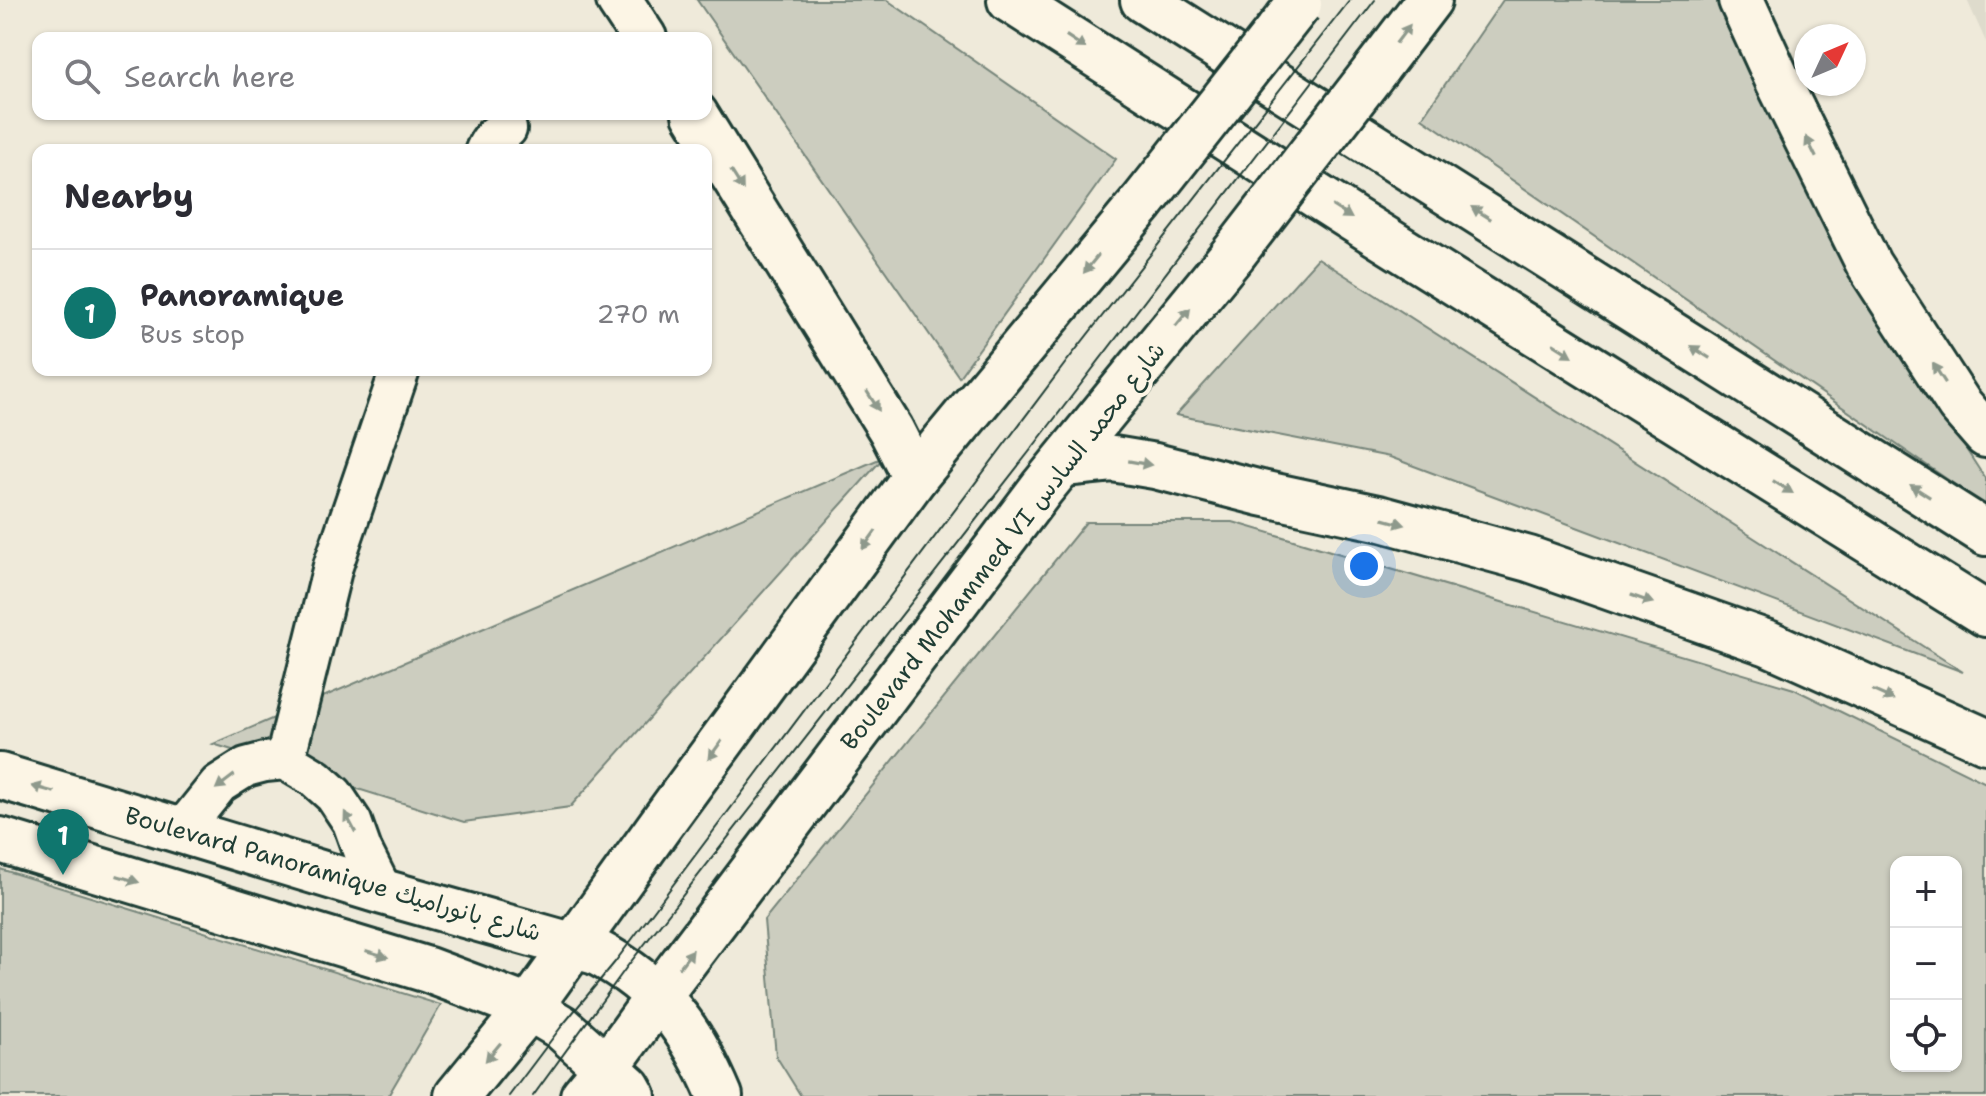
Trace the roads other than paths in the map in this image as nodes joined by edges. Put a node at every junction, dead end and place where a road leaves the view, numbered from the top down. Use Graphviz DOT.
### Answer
graph roads {
  1 [pos="619,0"];
  2 [pos="1010,0"];
  3 [pos="1143,0"];
  4 [pos="1429,0"];
  5 [pos="1741,0"];
  6 [pos="1300,2"];
  7 [pos="640,32"];
  8 [pos="699,120"];
  9 [pos="398,376"];
  10 [pos="1986,435"];
  11 [pos="1063,464"];
  12 [pos="915,477"];
  13 [pos="1986,533"];
  14 [pos="1986,614"];
  15 [pos="1986,741"];
  16 [pos="285,760"];
  17 [pos="0,776"];
  18 [pos="182,830"];
  19 [pos="0,840"];
  20 [pos="383,892"];
  21 [pos="575,944"];
  22 [pos="659,995"];
  23 [pos="529,1008"];
  24 [pos="608,1086"];
  25 [pos="457,1096"];
  26 [pos="720,1096"];
  1 -- 7 [label="main road"];
  2 -- 14 [label="main road, one-way"];
  13 -- 3 [label="main road, one-way"];
  11 -- 4 [label="main road, Boulevard Mohammed VI شارع محمد السادس, one-way, bridge"];
  10 -- 5 [label="main road, one-way"];
  6 -- 12 [label="main road, one-way, bridge"];
  8 -- 12 [label="main road, one-way"];
  9 -- 16 [label="street"];
  11 -- 15 [label="main road, one-way"];
  22 -- 11 [label="main road, Boulevard Mohammed VI شارع محمد السادس, one-way"];
  12 -- 21 [label="main road, one-way"];
  16 -- 18 [label="street, one-way"];
  20 -- 16 [label="street, one-way"];
  18 -- 17 [label="main road, Boulevard Panoramique شارع بانوراميك, one-way"];
  18 -- 20 [label="main road, Boulevard Panoramique شارع بانوراميك"];
  19 -- 23 [label="main road, one-way"];
  20 -- 21 [label="main road, Boulevard Panoramique شارع بانوراميك"];
  21 -- 22 [label="main road, Boulevard Panoramique شارع بانوراميك"];
  21 -- 23 [label="main road"];
  22 -- 24 [label="main road, Boulevard Mohammed VI شارع محمد السادس"];
  22 -- 26 [label="main road, Boulevard Panoramique شارع بانوراميك"];
  23 -- 24 [label="main road"];
  23 -- 25 [label="main road, one-way"];
}
